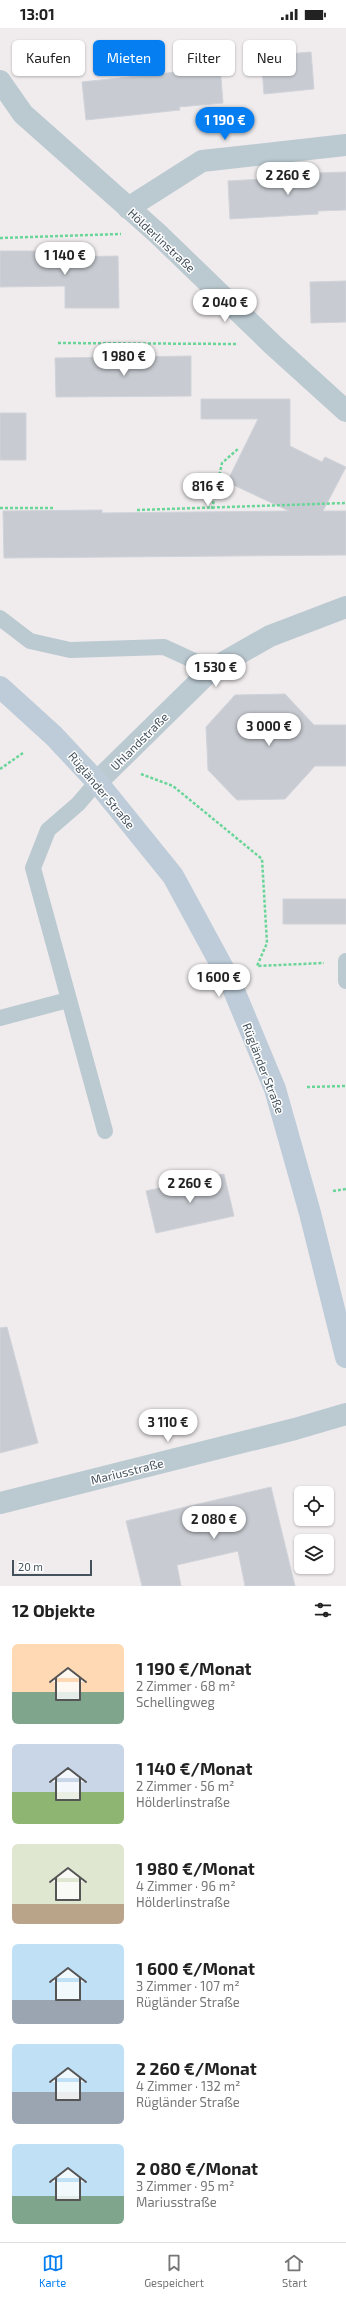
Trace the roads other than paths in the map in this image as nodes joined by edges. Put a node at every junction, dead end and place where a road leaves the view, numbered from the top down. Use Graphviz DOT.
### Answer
graph roads {
  1 [pos="0,81"];
  2 [pos="346,145"];
  3 [pos="128,208"];
  4 [pos="346,411"];
  5 [pos="346,607"];
  6 [pos="0,618"];
  7 [pos="212,669"];
  8 [pos="0,688"];
  9 [pos="97,782"];
  10 [pos="345,961"];
  11 [pos="346,981"];
  12 [pos="68,1000"];
  13 [pos="0,1018"];
  14 [pos="105,1131"];
  15 [pos="346,1357"];
  16 [pos="346,1414"];
  17 [pos="0,1503"];
  1 -- 3 [label="street, Hölderlinstraße"];
  2 -- 3 [label="street"];
  3 -- 4 [label="street, Hölderlinstraße"];
  5 -- 7 [label="street, Uhlandstraße"];
  6 -- 7 [label="lane"];
  7 -- 9 [label="street, Uhlandstraße"];
  8 -- 9 [label="main road, Rügländer Straße"];
  9 -- 12 [label="lane"];
  9 -- 15 [label="main road, Rügländer Straße"];
  10 -- 11 [label="lane"];
  12 -- 13 [label="lane"];
  12 -- 14 [label="lane"];
  16 -- 17 [label="street, Mariusstraße"];
}
